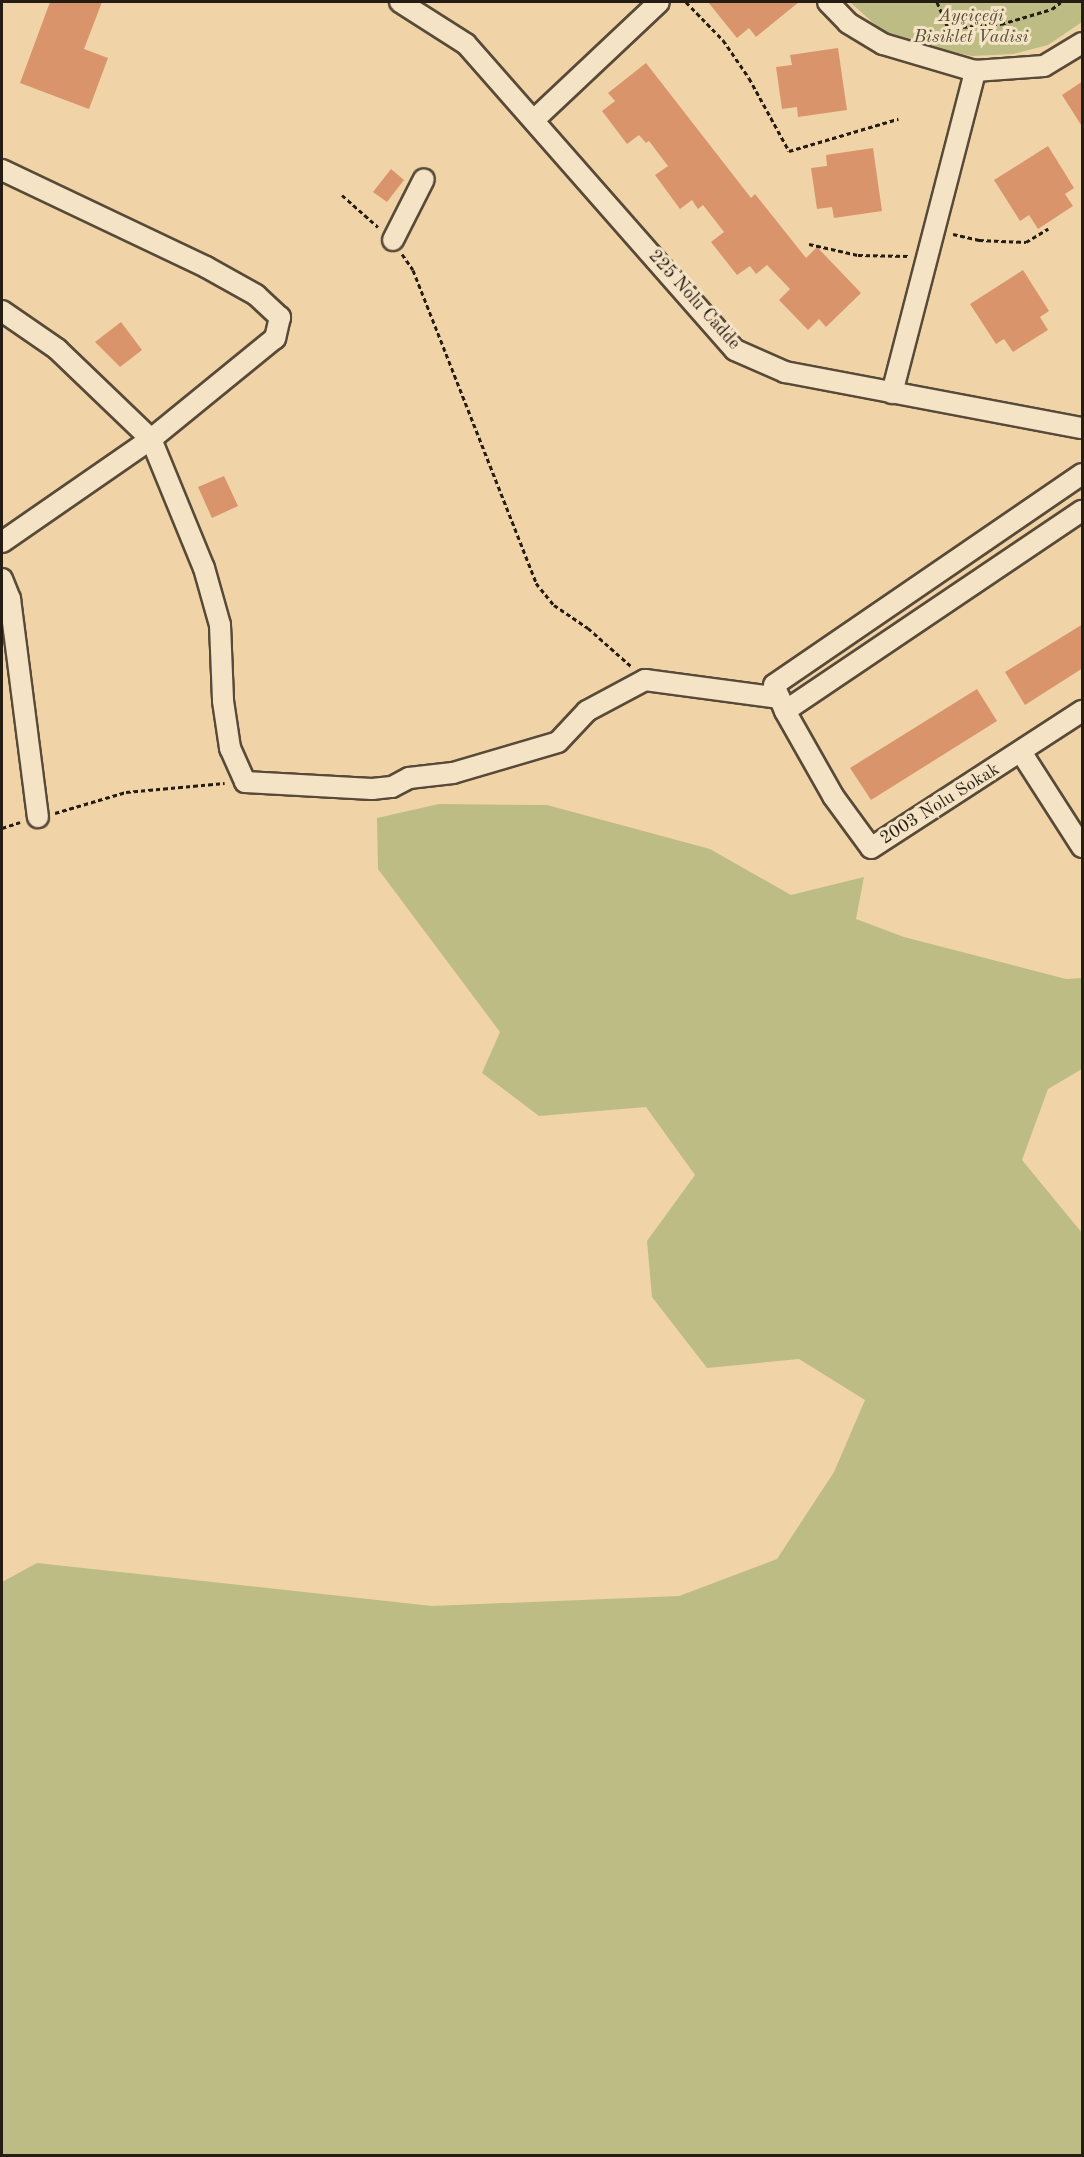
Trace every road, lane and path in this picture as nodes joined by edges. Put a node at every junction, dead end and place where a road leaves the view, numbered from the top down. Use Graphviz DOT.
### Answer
graph roads {
  1 [pos="400,2"];
  2 [pos="659,2"];
  3 [pos="686,2"];
  4 [pos="828,2"];
  5 [pos="937,2"];
  6 [pos="1061,2"];
  7 [pos="1083,43"];
  8 [pos="975,71"];
  9 [pos="535,119"];
  10 [pos="898,119"];
  11 [pos="2,170"];
  12 [pos="424,179"];
  13 [pos="342,195"];
  14 [pos="1048,229"];
  15 [pos="936,231"];
  16 [pos="393,240"];
  17 [pos="809,244"];
  18 [pos="929,256"];
  19 [pos="2,311"];
  20 [pos="892,393"];
  21 [pos="1083,428"];
  22 [pos="151,439"];
  23 [pos="1083,474"];
  24 [pos="1083,511"];
  25 [pos="2,540"];
  26 [pos="2,579"];
  27 [pos="645,680"];
  28 [pos="783,705"];
  29 [pos="1083,711"];
  30 [pos="1021,752"];
  31 [pos="245,782"];
  32 [pos="38,817"];
  33 [pos="2,828"];
  34 [pos="1083,847"];
  1 -- 9 [label="street, 225 Nolu Cadde"];
  2 -- 9 [label="street"];
  3 -- 10 [label="path"];
  4 -- 8 [label="street"];
  5 -- 6 [label="path"];
  7 -- 8 [label="street"];
  8 -- 15 [label="street"];
  9 -- 20 [label="street, 225 Nolu Cadde"];
  11 -- 22 [label="street"];
  12 -- 16 [label="street"];
  13 -- 16 [label="path"];
  14 -- 15 [label="path"];
  15 -- 18 [label="street"];
  16 -- 27 [label="path"];
  17 -- 18 [label="path"];
  18 -- 20 [label="street"];
  19 -- 22 [label="street"];
  20 -- 21 [label="street, 225 Nolu Cadde"];
  22 -- 25 [label="street"];
  22 -- 31 [label="street"];
  23 -- 28 [label="street"];
  24 -- 28 [label="street"];
  26 -- 32 [label="street"];
  27 -- 28 [label="street"];
  27 -- 31 [label="street"];
  28 -- 30 [label="street, 2003 Nolu Sokak"];
  29 -- 30 [label="street, 2003 Nolu Sokak"];
  30 -- 34 [label="street"];
  31 -- 32 [label="path"];
  32 -- 33 [label="path"];
}
